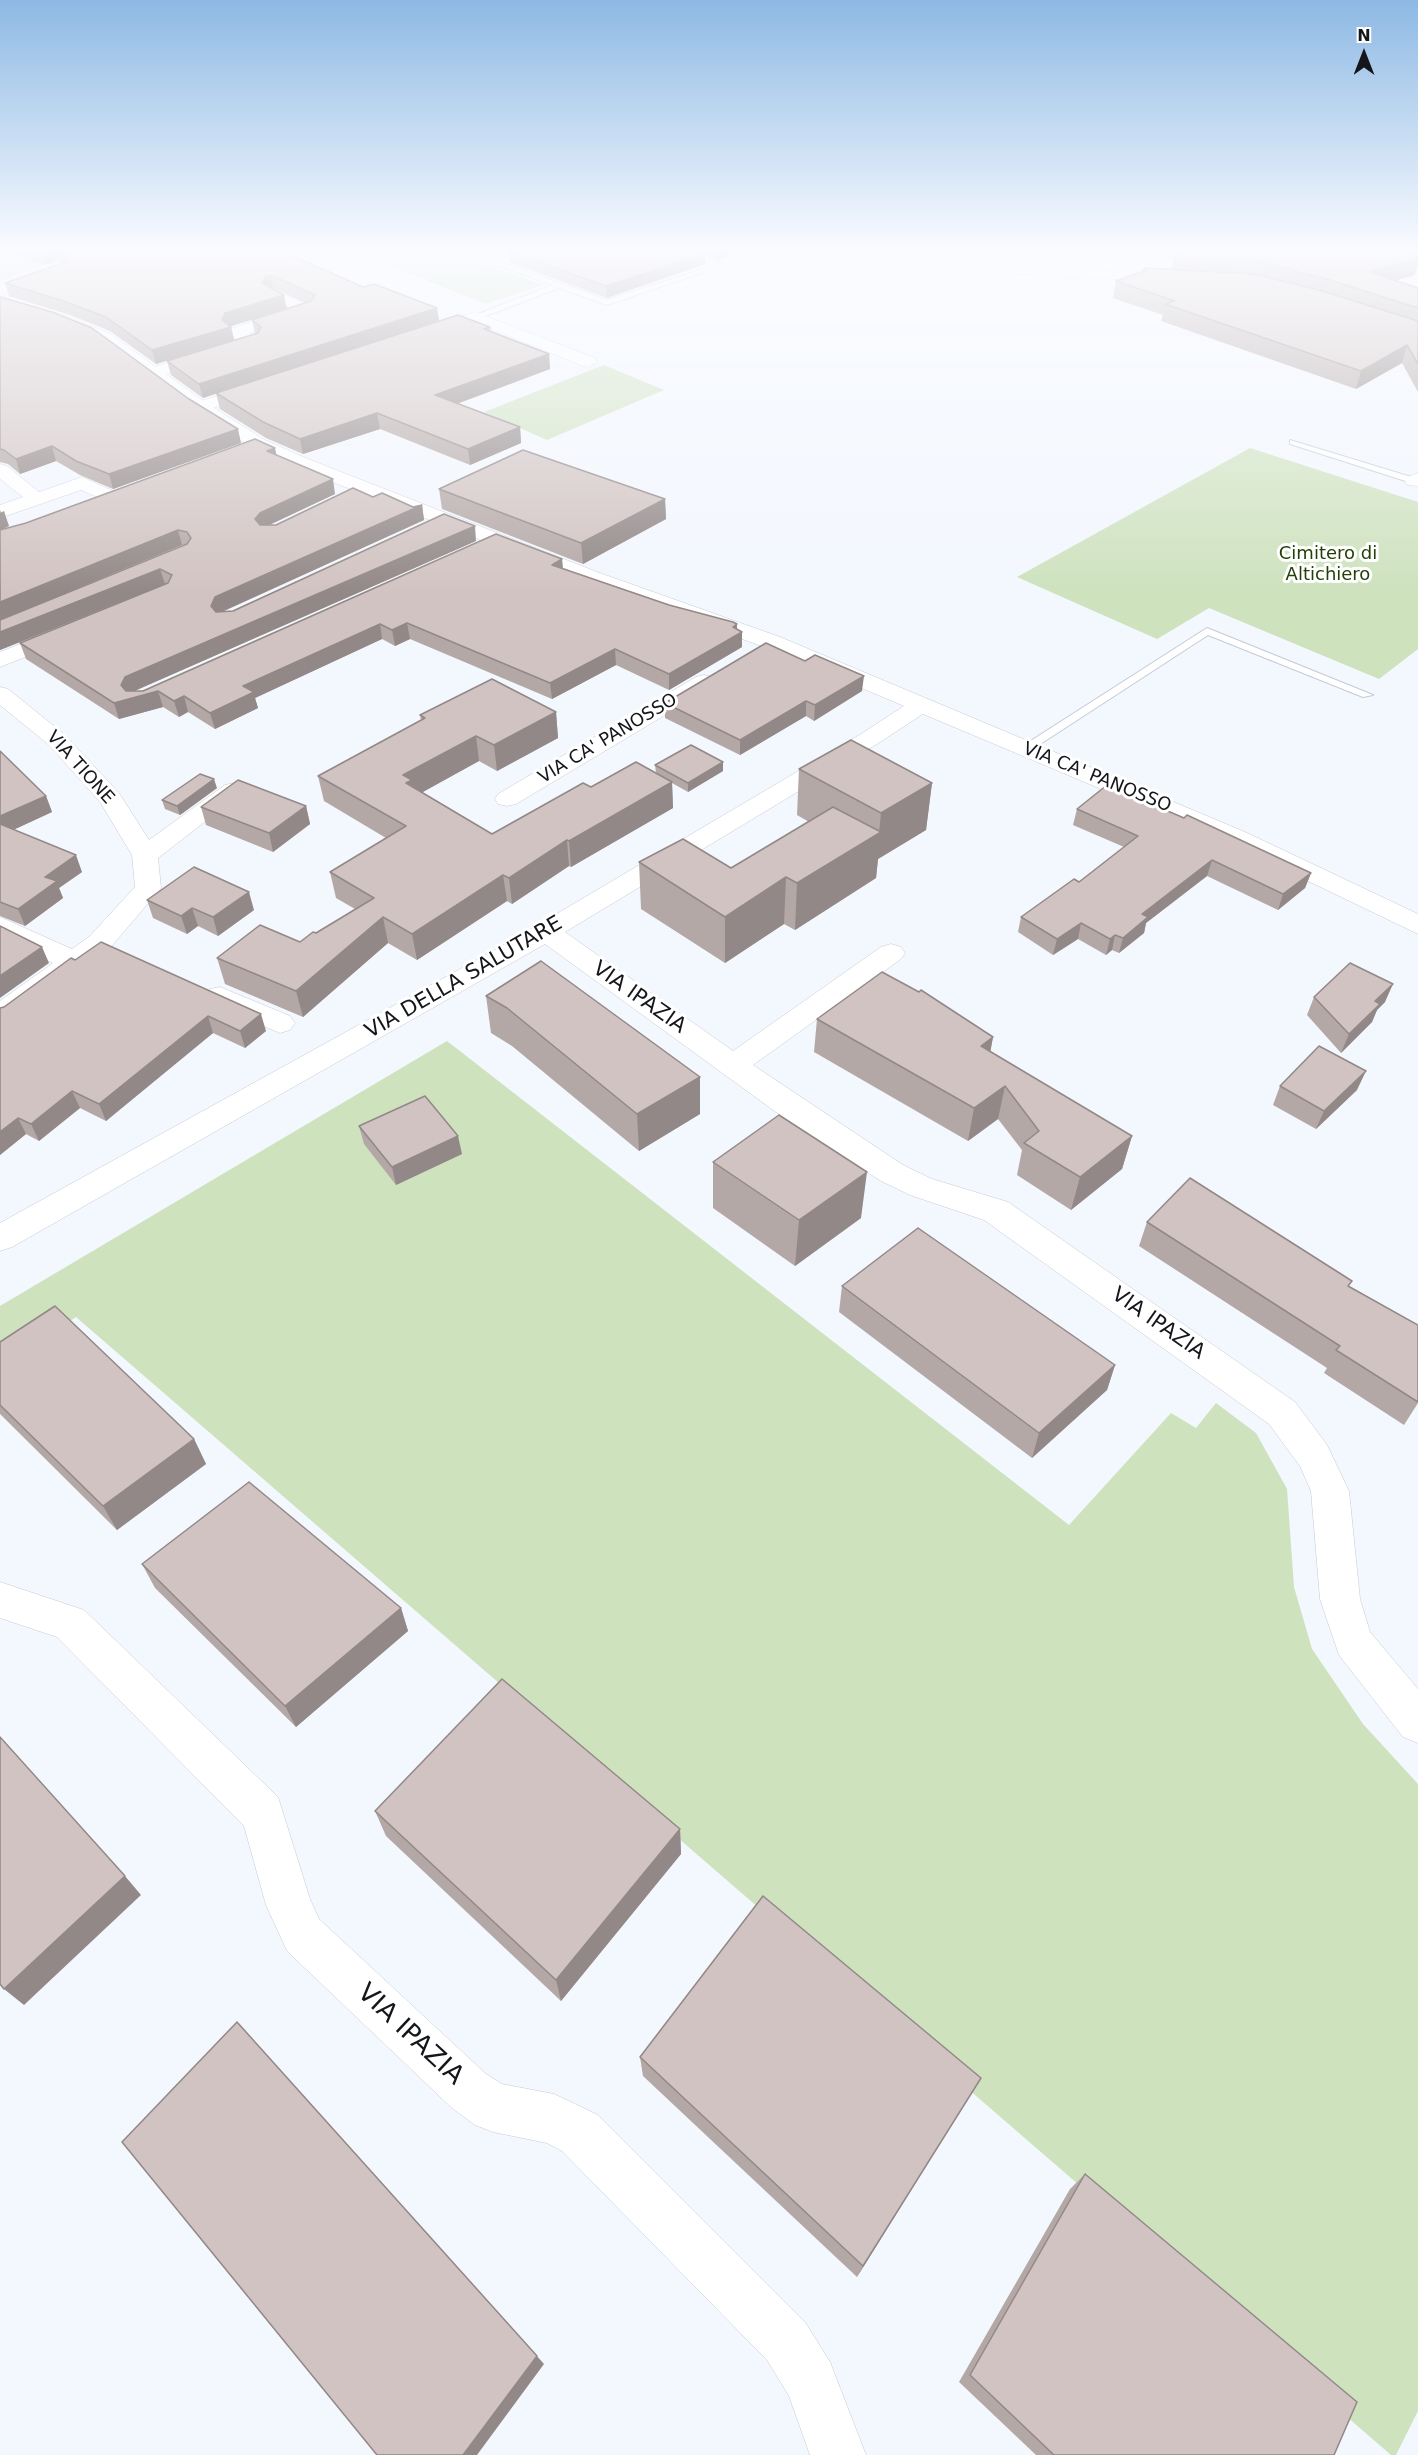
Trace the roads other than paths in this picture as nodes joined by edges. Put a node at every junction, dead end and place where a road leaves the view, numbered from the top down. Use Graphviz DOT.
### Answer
graph roads {
  1 [pos="141,365"];
  2 [pos="180,365"];
  3 [pos="153,373"];
  4 [pos="280,380"];
  5 [pos="200,407"];
  6 [pos="1293,442"];
  7 [pos="259,444"];
  8 [pos="238,451"];
  9 [pos="0,470"];
  10 [pos="1417,481"];
  11 [pos="366,488"];
  12 [pos="134,490"];
  13 [pos="113,498"];
  14 [pos="37,499"];
  15 [pos="345,499"];
  16 [pos="92,506"];
  17 [pos="446,519"];
  18 [pos="3,520"];
  19 [pos="426,529"];
  20 [pos="497,540"];
  21 [pos="468,553"];
  22 [pos="88,624"];
  23 [pos="772,642"];
  24 [pos="752,654"];
  25 [pos="0,660"];
  26 [pos="723,671"];
  27 [pos="0,694"];
  28 [pos="1367,695"];
  29 [pos="921,705"];
  30 [pos="1024,749"];
  31 [pos="234,790"];
  32 [pos="507,799"];
  33 [pos="145,855"];
  34 [pos="1418,925"];
  35 [pos="0,926"];
  36 [pos="546,932"];
  37 [pos="891,953"];
  38 [pos="75,962"];
  39 [pos="195,985"];
  40 [pos="0,1015"];
  41 [pos="280,1023"];
  42 [pos="733,1065"];
  43 [pos="0,1238"];
  44 [pos="0,1600"];
  45 [pos="1418,1722"];
  46 [pos="838,2455"];
  1 -- 3 [label="street, VIA CA' PANOSSO"];
  2 -- 3 [label="street"];
  3 -- 5 [label="street, VIA CA' PANOSSO"];
  4 -- 5 [label="street"];
  5 -- 7 [label="street, VIA CA' PANOSSO"];
  6 -- 10 [label="lane"];
  7 -- 8 [label="street"];
  7 -- 11 [label="street, VIA CA' PANOSSO"];
  9 -- 14 [label="street"];
  11 -- 15 [label="street"];
  11 -- 17 [label="street, VIA CA' PANOSSO"];
  12 -- 13 [label="street"];
  13 -- 14 [label="street"];
  13 -- 16 [label="street"];
  14 -- 18 [label="street"];
  17 -- 19 [label="street"];
  17 -- 20 [label="street, VIA CA' PANOSSO"];
  20 -- 21 [label="street"];
  20 -- 23 [label="street, VIA CA' PANOSSO"];
  22 -- 25 [label="street"];
  23 -- 24 [label="street"];
  23 -- 29 [label="street, VIA CA' PANOSSO"];
  26 -- 32 [label="street, VIA CA' PANOSSO"];
  27 -- 33 [label="street, VIA TIONE"];
  28 -- 30 [label="lane"];
  29 -- 30 [label="street, VIA CA' PANOSSO"];
  29 -- 36 [label="street, VIA DELLA SALUTARE"];
  30 -- 34 [label="street, VIA CA' PANOSSO"];
  31 -- 33 [label="street"];
  33 -- 38 [label="street, VIA TIONE"];
  35 -- 38 [label="street"];
  36 -- 42 [label="street, VIA IPAZIA"];
  36 -- 43 [label="street, VIA DELLA SALUTARE"];
  37 -- 42 [label="street"];
  38 -- 40 [label="street, VIA TIONE"];
  39 -- 41 [label="street"];
  42 -- 45 [label="street, VIA IPAZIA"];
  44 -- 46 [label="street, VIA IPAZIA"];
}
